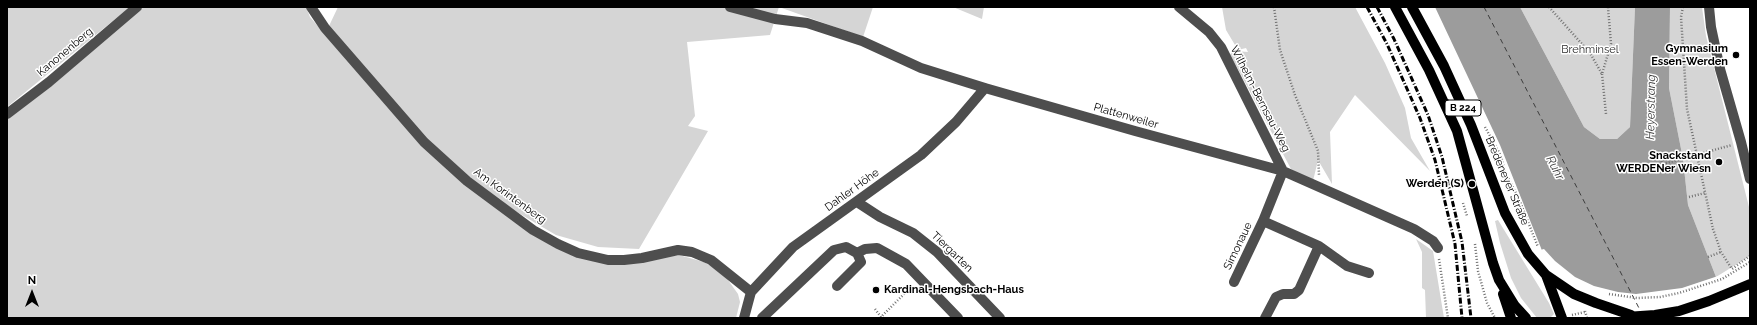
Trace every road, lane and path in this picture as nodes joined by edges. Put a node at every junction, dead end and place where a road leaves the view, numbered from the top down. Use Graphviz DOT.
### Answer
graph roads {
  1 [pos="137,7"];
  2 [pos="311,7"];
  3 [pos="730,7"];
  4 [pos="1179,7"];
  5 [pos="1274,7"];
  6 [pos="1396,7"];
  7 [pos="1412,7"];
  8 [pos="1549,7"];
  9 [pos="1608,7"];
  10 [pos="1682,7"];
  11 [pos="1709,7"];
  12 [pos="1602,74"];
  13 [pos="985,88"];
  14 [pos="7,114"];
  15 [pos="1606,114"];
  16 [pos="1741,142"];
  17 [pos="1660,155"];
  18 [pos="1697,155"];
  19 [pos="1501,156"];
  20 [pos="1663,164"];
  21 [pos="1284,171"];
  22 [pos="1665,173"];
  23 [pos="1750,178"];
  24 [pos="1326,191"];
  25 [pos="1705,193"];
  26 [pos="1689,197"];
  27 [pos="857,202"];
  28 [pos="1463,203"];
  29 [pos="1467,217"];
  30 [pos="1263,221"];
  31 [pos="1474,238"];
  32 [pos="1319,246"];
  33 [pos="1438,248"];
  34 [pos="1540,250"];
  35 [pos="1721,252"];
  36 [pos="857,253"];
  37 [pos="1750,256"];
  38 [pos="1708,257"];
  39 [pos="1750,262"];
  40 [pos="1368,273"];
  41 [pos="1544,273"];
  42 [pos="920,278"];
  43 [pos="1499,280"];
  44 [pos="1234,282"];
  45 [pos="1750,284"];
  46 [pos="837,286"];
  47 [pos="751,292"];
  48 [pos="1604,292"];
  49 [pos="875,308"];
  50 [pos="1632,315"];
  51 [pos="744,318"];
  52 [pos="762,318"];
  53 [pos="958,318"];
  54 [pos="1000,318"];
  55 [pos="1265,318"];
  56 [pos="1448,318"];
  57 [pos="1495,318"];
  58 [pos="1511,318"];
  59 [pos="1526,318"];
  60 [pos="1562,318"];
  61 [pos="1621,318"];
  1 -- 14 [label="street, Kanonenberg"];
  2 -- 47 [label="street, Am Korintenberg"];
  3 -- 13 [label="street, Plattenweiler"];
  4 -- 21 [label="street, Wilhelm-Bernsau-Weg"];
  5 -- 24 [label="path"];
  6 -- 43 [label="main road, B 224"];
  7 -- 41 [label="main road, Bredeneyer Straße / B 224"];
  8 -- 12 [label="path"];
  9 -- 12 [label="path"];
  10 -- 18 [label="path"];
  11 -- 16 [label="street"];
  12 -- 15 [label="path"];
  13 -- 21 [label="street, Plattenweiler"];
  13 -- 27 [label="street, Dahler Höhe"];
  16 -- 18 [label="path"];
  16 -- 23 [label="street"];
  17 -- 20 [label="path"];
  18 -- 20 [label="path"];
  18 -- 25 [label="path"];
  19 -- 34 [label="path"];
  20 -- 22 [label="path"];
  21 -- 24 [label="street, Plattenweiler"];
  21 -- 30 [label="street, Simonaue"];
  24 -- 33 [label="street, Plattenweiler"];
  25 -- 26 [label="path"];
  25 -- 35 [label="path"];
  27 -- 47 [label="street, Dahler Höhe"];
  27 -- 54 [label="street, Tiergarten"];
  28 -- 29 [label="path"];
  30 -- 32 [label="street, Simonaue"];
  30 -- 44 [label="street, Simonaue"];
  31 -- 57 [label="path"];
  32 -- 40 [label="street, Simonaue"];
  32 -- 55 [label="street"];
  33 -- 56 [label="path"];
  35 -- 37 [label="path"];
  35 -- 38 [label="path"];
  36 -- 42 [label="street"];
  36 -- 46 [label="street"];
  36 -- 52 [label="street"];
  39 -- 48 [label="path"];
  41 -- 50 [label="main road, Bredeneyer Straße / B 224"];
  41 -- 60 [label="main road"];
  42 -- 49 [label="path"];
  42 -- 53 [label="street"];
  43 -- 58 [label="main road"];
  43 -- 59 [label="main road, B 224"];
  45 -- 50 [label="main road, B 224"];
  47 -- 51 [label="street, Dahler Höhe"];
  50 -- 61 [label="main road"];
}
